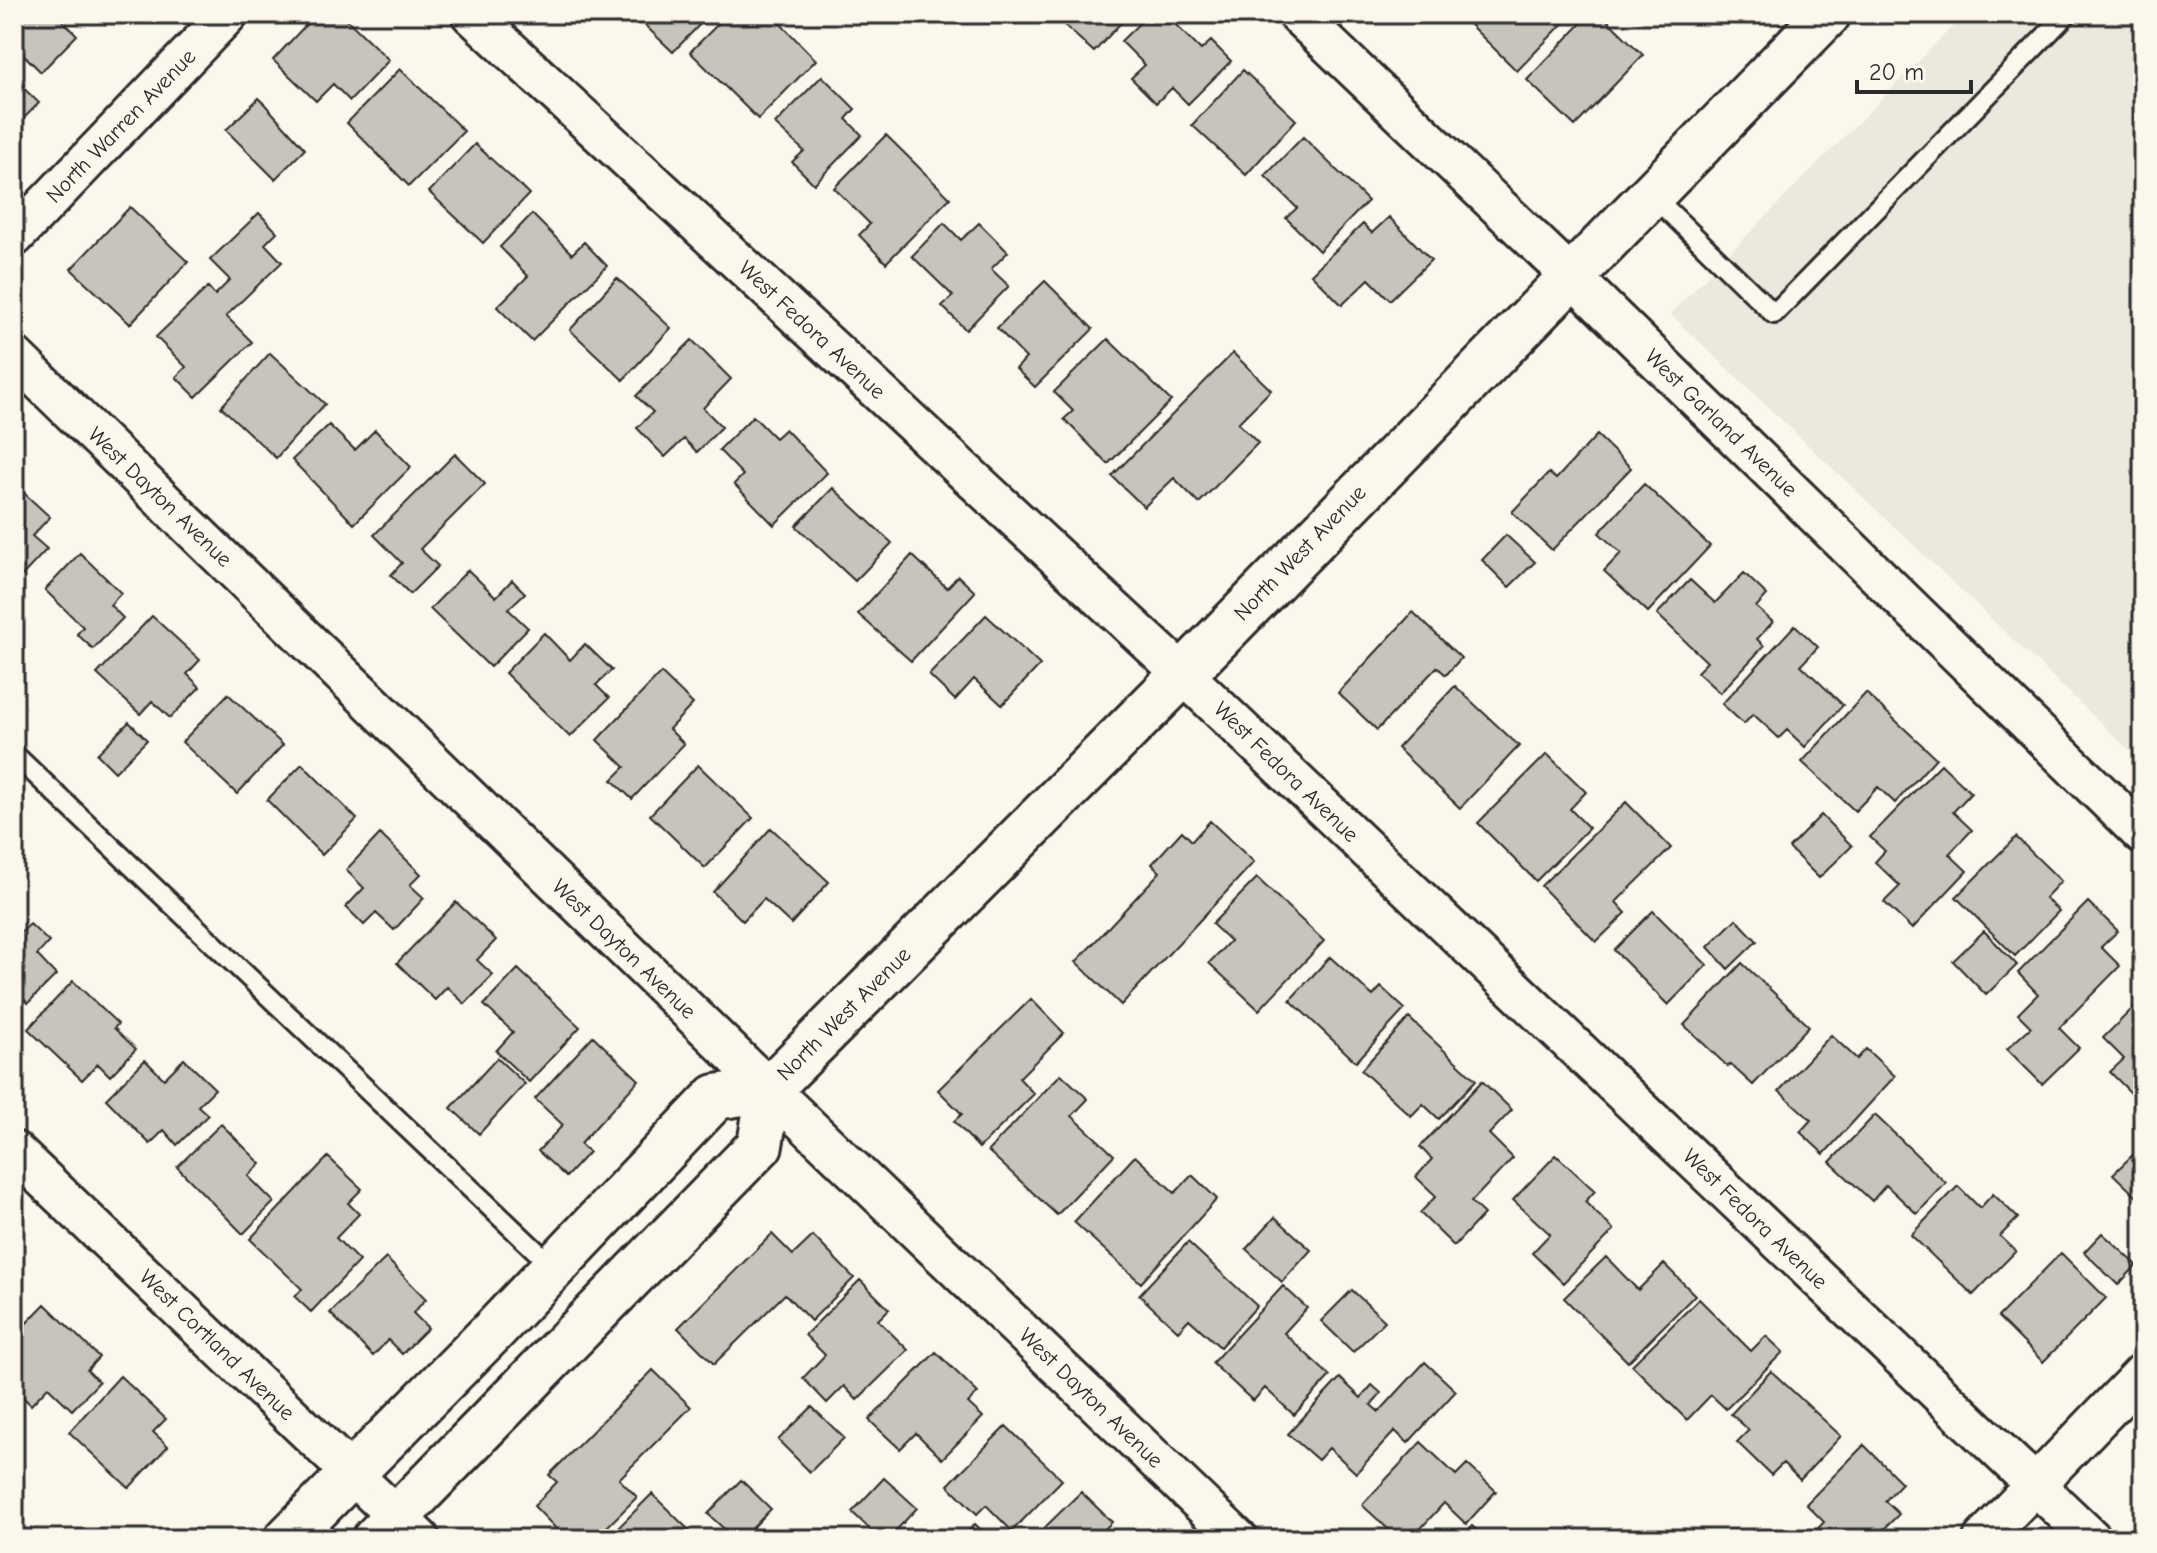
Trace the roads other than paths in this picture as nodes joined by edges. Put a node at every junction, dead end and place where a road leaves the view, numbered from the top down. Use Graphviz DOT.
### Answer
graph roads {
  1 [pos="228,14"];
  2 [pos="471,14"];
  3 [pos="1297,14"];
  4 [pos="1828,14"];
  5 [pos="2067,14"];
  6 [pos="1651,194"];
  7 [pos="14,237"];
  8 [pos="1571,276"];
  9 [pos="14,356"];
  10 [pos="1183,674"];
  11 [pos="14,754"];
  12 [pos="2143,835"];
  13 [pos="769,1089"];
  14 [pos="14,1151"];
  15 [pos="554,1268"];
  16 [pos="2143,1373"];
  17 [pos="351,1474"];
  18 [pos="2035,1486"];
  19 [pos="397,1531"];
  20 [pos="287,1539"];
  21 [pos="1238,1539"];
  22 [pos="1983,1539"];
  23 [pos="2092,1539"];
  1 -- 7 [label="street, North Warren Avenue"];
  2 -- 10 [label="street, West Fedora Avenue"];
  3 -- 8 [label="street, West Garland Avenue"];
  4 -- 6 [label="main road, North West Avenue"];
  5 -- 6 [label="lane"];
  6 -- 8 [label="main road, North West Avenue"];
  8 -- 10 [label="main road, North West Avenue"];
  8 -- 12 [label="street, West Garland Avenue"];
  9 -- 13 [label="street, West Dayton Avenue"];
  10 -- 13 [label="main road, North West Avenue"];
  10 -- 18 [label="street, West Fedora Avenue"];
  11 -- 15 [label="lane"];
  13 -- 15 [label="main road, North West Avenue"];
  13 -- 19 [label="main road, North West Avenue"];
  13 -- 21 [label="street, West Dayton Avenue"];
  14 -- 17 [label="street, West Cortland Avenue"];
  15 -- 17 [label="main road, North West Avenue"];
  16 -- 18 [label="street"];
  17 -- 19 [label="street, West Cortland Avenue"];
  17 -- 20 [label="main road, North West Avenue"];
  18 -- 22 [label="street"];
  18 -- 23 [label="street, West Fedora Avenue"];
}
